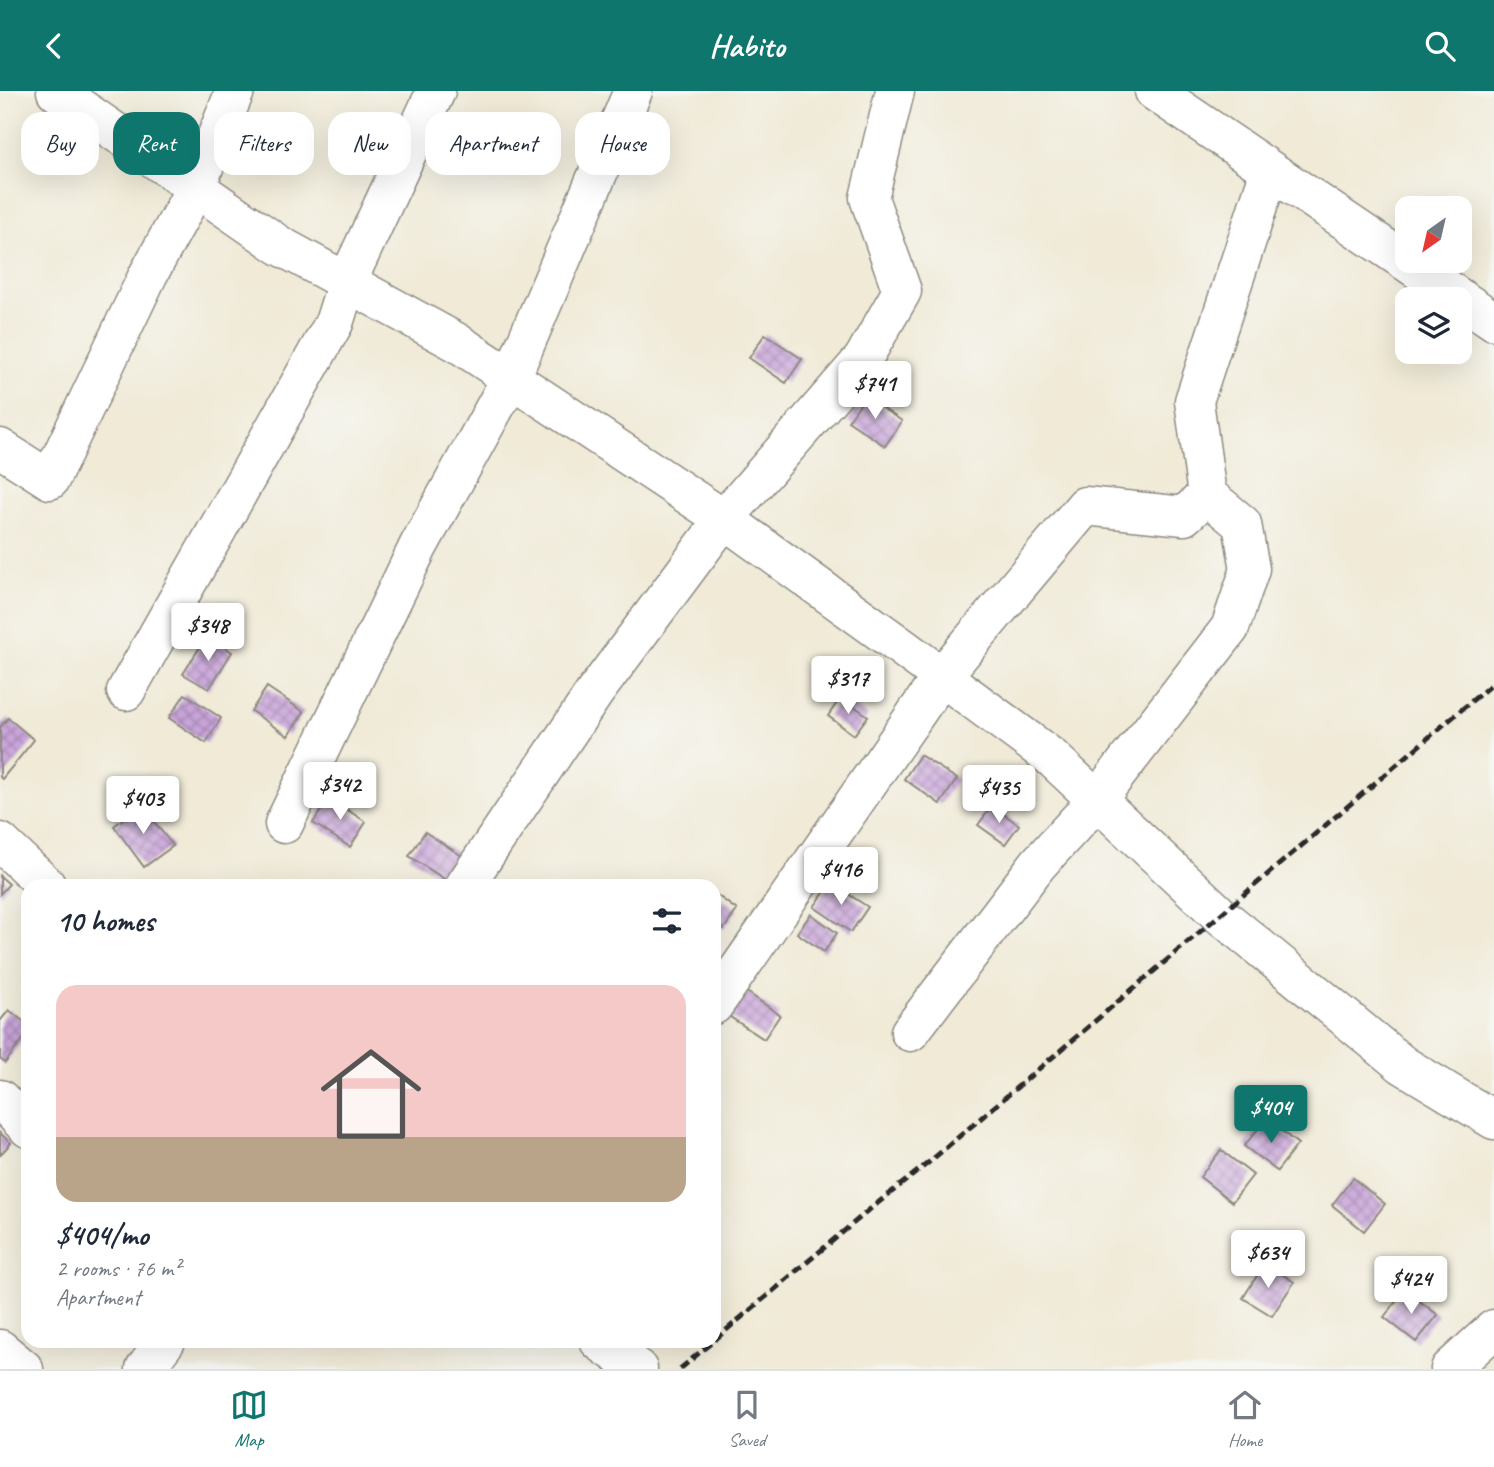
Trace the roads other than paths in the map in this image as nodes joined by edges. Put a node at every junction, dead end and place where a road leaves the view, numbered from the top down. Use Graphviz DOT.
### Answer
graph roads {
  1 [pos="56,91"];
  2 [pos="235,91"];
  3 [pos="436,91"];
  4 [pos="633,91"];
  5 [pos="895,91"];
  6 [pos="1154,91"];
  7 [pos="1270,170"];
  8 [pos="196,187"];
  9 [pos="346,282"];
  10 [pos="1494,321"];
  11 [pos="511,378"];
  12 [pos="0,448"];
  13 [pos="1207,495"];
  14 [pos="724,519"];
  15 [pos="942,676"];
  16 [pos="126,691"];
  17 [pos="1097,800"];
  18 [pos="284,824"];
  19 [pos="0,842"];
  20 [pos="40,879"];
  21 [pos="469,879"];
  22 [pos="721,995"];
  23 [pos="910,1032"];
  24 [pos="0,1099"];
  25 [pos="1494,1120"];
  26 [pos="21,1121"];
  27 [pos="1494,1329"];
  28 [pos="161,1348"];
  29 [pos="609,1348"];
  30 [pos="0,1349"];
  31 [pos="24,1369"];
  32 [pos="145,1369"];
  33 [pos="638,1369"];
  34 [pos="1450,1369"];
  1 -- 8 [label="street"];
  2 -- 8 [label="street"];
  3 -- 9 [label="street"];
  4 -- 11 [label="street"];
  5 -- 14 [label="street"];
  6 -- 7 [label="street"];
  7 -- 10 [label="street"];
  7 -- 13 [label="street"];
  8 -- 9 [label="street"];
  8 -- 12 [label="street"];
  9 -- 11 [label="street"];
  9 -- 16 [label="street"];
  11 -- 14 [label="street"];
  11 -- 18 [label="street"];
  13 -- 15 [label="street"];
  13 -- 17 [label="street"];
  14 -- 15 [label="street"];
  14 -- 21 [label="street"];
  15 -- 17 [label="street"];
  15 -- 22 [label="street"];
  17 -- 23 [label="street"];
  17 -- 25 [label="street"];
  19 -- 20 [label="street"];
  24 -- 26 [label="street"];
  27 -- 34 [label="street"];
  28 -- 32 [label="street"];
  29 -- 33 [label="street"];
  30 -- 31 [label="street"];
}
